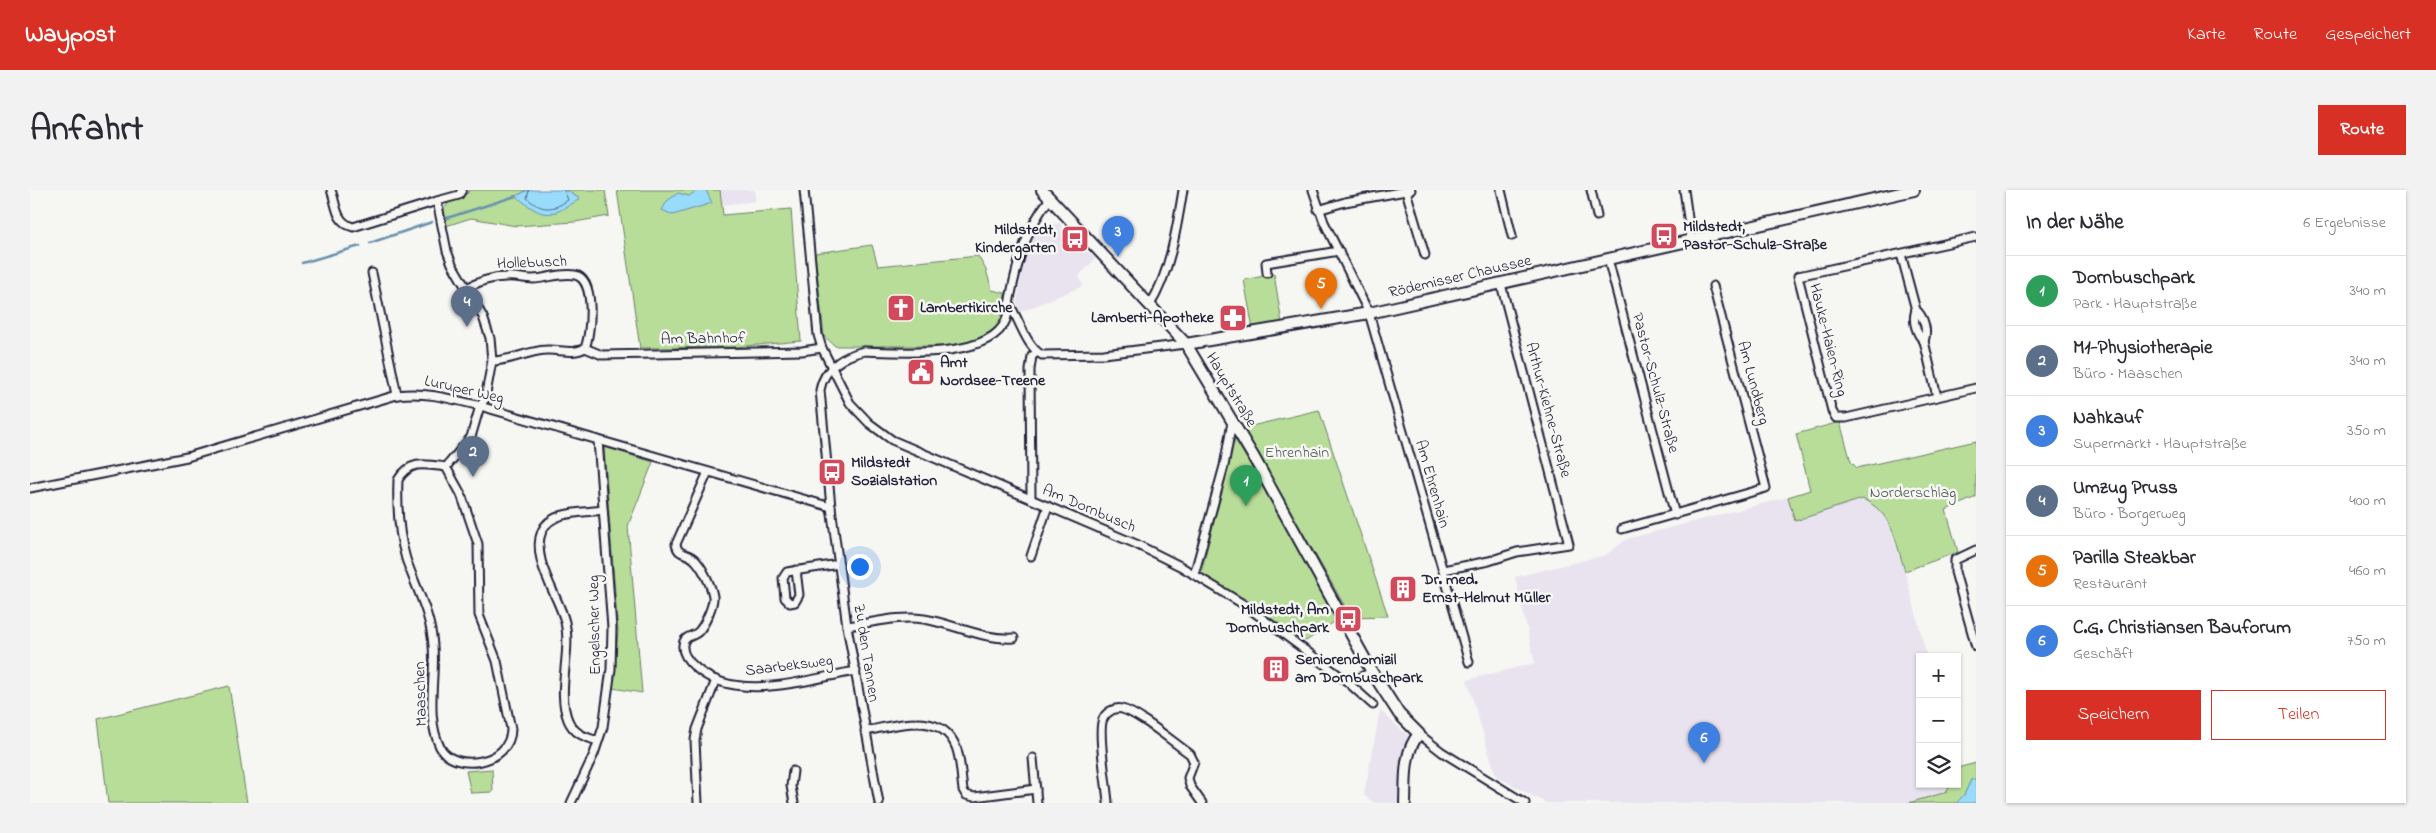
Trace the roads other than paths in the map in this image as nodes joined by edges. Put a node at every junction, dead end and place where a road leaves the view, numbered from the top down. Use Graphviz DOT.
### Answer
graph roads {
  1 [pos="331,190"];
  2 [pos="462,190"];
  3 [pos="804,190"];
  4 [pos="1042,190"];
  5 [pos="1183,190"];
  6 [pos="1313,190"];
  7 [pos="1409,190"];
  8 [pos="1501,190"];
  9 [pos="1591,190"];
  10 [pos="1684,190"];
  11 [pos="1914,190"];
  12 [pos="1049,200"];
  13 [pos="437,202"];
  14 [pos="1318,210"];
  15 [pos="1597,216"];
  16 [pos="1512,236"];
  17 [pos="1976,237"];
  18 [pos="1690,239"];
  19 [pos="1339,251"];
  20 [pos="1901,254"];
  21 [pos="1425,255"];
  22 [pos="1608,259"];
  23 [pos="372,273"];
  24 [pos="1267,273"];
  25 [pos="1501,284"];
  26 [pos="1713,286"];
  27 [pos="466,288"];
  28 [pos="1009,304"];
  29 [pos="1150,305"];
  30 [pos="1369,313"];
  31 [pos="1186,344"];
  32 [pos="585,348"];
  33 [pos="822,348"];
  34 [pos="1036,353"];
  35 [pos="492,361"];
  36 [pos="831,368"];
  37 [pos="1976,388"];
  38 [pos="397,395"];
  39 [pos="1937,396"];
  40 [pos="480,406"];
  41 [pos="1232,422"];
  42 [pos="598,440"];
  43 [pos="446,467"];
  44 [pos="708,472"];
  45 [pos="30,488"];
  46 [pos="1031,499"];
  47 [pos="1048,506"];
  48 [pos="831,507"];
  49 [pos="603,510"];
  50 [pos="1675,515"];
  51 [pos="1622,529"];
  52 [pos="1976,550"];
  53 [pos="1031,556"];
  54 [pos="839,564"];
  55 [pos="796,570"];
  56 [pos="1443,570"];
  57 [pos="1194,575"];
  58 [pos="847,626"];
  59 [pos="1014,638"];
  60 [pos="1975,642"];
  61 [pos="1469,662"];
  62 [pos="856,671"];
  63 [pos="1372,672"];
  64 [pos="1344,679"];
  65 [pos="716,680"];
  66 [pos="1373,705"];
  67 [pos="865,731"];
  68 [pos="1419,734"];
  69 [pos="598,741"];
  70 [pos="1033,758"];
  71 [pos="793,771"];
  72 [pos="1036,789"];
  73 [pos="571,803"];
  74 [pos="698,803"];
  75 [pos="794,803"];
  76 [pos="879,803"];
  77 [pos="1037,803"];
  78 [pos="1108,803"];
  79 [pos="1202,803"];
  80 [pos="1405,803"];
  81 [pos="1525,803"];
  1 -- 13 [label="street"];
  2 -- 13 [label="street"];
  3 -- 33 [label="street, Am Dornbusch"];
  4 -- 12 [label="street, Hauptstraße"];
  5 -- 29 [label="street"];
  6 -- 14 [label="street, Am Ehrenhain"];
  7 -- 14 [label="street"];
  7 -- 21 [label="street"];
  8 -- 16 [label="street"];
  9 -- 15 [label="street"];
  10 -- 18 [label="street"];
  11 -- 18 [label="street, Rödemisser Chaussee"];
  12 -- 28 [label="street"];
  12 -- 29 [label="street, Hauptstraße"];
  13 -- 27 [label="street"];
  14 -- 19 [label="street, Am Ehrenhain"];
  17 -- 20 [label="street, Hauke-Haien-Ring"];
  18 -- 22 [label="street, Rödemisser Chaussee"];
  19 -- 24 [label="street"];
  19 -- 30 [label="street, Am Ehrenhain"];
  20 -- 39 [label="street"];
  20 -- 39 [label="street, Hauke-Haien-Ring"];
  22 -- 25 [label="street, Rödemisser Chaussee"];
  22 -- 50 [label="street, Pastor-Schulz-Straße"];
  23 -- 38 [label="street"];
  25 -- 30 [label="street, Rödemisser Chaussee"];
  25 -- 56 [label="street, Arthur-Kiehne-Straße"];
  26 -- 50 [label="street, Am Lundberg"];
  27 -- 32 [label="street, Hollebusch"];
  27 -- 35 [label="street"];
  28 -- 34 [label="street"];
  28 -- 36 [label="street"];
  29 -- 31 [label="street, Hauptstraße"];
  30 -- 31 [label="street, Rödemisser Chaussee"];
  30 -- 56 [label="street, Am Ehrenhain"];
  31 -- 34 [label="street"];
  31 -- 41 [label="street, Hauptstraße"];
  32 -- 33 [label="street, Am Bahnhof"];
  32 -- 35 [label="street"];
  33 -- 36 [label="street, Am Dornbusch"];
  34 -- 46 [label="street"];
  35 -- 40 [label="street"];
  36 -- 46 [label="street, Am Dornbusch"];
  36 -- 48 [label="street"];
  37 -- 39 [label="street, Hauke-Haien-Ring"];
  38 -- 40 [label="street, Luruper Weg"];
  38 -- 45 [label="street, Luruper Weg"];
  40 -- 42 [label="street, Luruper Weg"];
  40 -- 43 [label="street"];
  41 -- 57 [label="street"];
  41 -- 63 [label="street, Hauptstraße"];
  42 -- 44 [label="street, Luruper Weg"];
  42 -- 49 [label="street, Engelscher Weg"];
  43 -- 43 [label="street, Maaschen"];
  44 -- 48 [label="street, Luruper Weg"];
  44 -- 65 [label="street, Saarbeksweg"];
  46 -- 47 [label="street, Am Dornbusch"];
  47 -- 53 [label="street"];
  47 -- 57 [label="street, Am Dornbusch"];
  48 -- 54 [label="street, Zu den Tannen"];
  49 -- 69 [label="street, Engelscher Weg"];
  49 -- 69 [label="street"];
  50 -- 51 [label="street"];
  52 -- 60 [label="street"];
  54 -- 55 [label="street"];
  54 -- 58 [label="street, Zu den Tannen"];
  56 -- 61 [label="street, Am Ehrenhain"];
  57 -- 64 [label="street, Am Dornbusch"];
  58 -- 59 [label="street"];
  58 -- 62 [label="street, Zu den Tannen"];
  62 -- 65 [label="street, Saarbeksweg"];
  62 -- 67 [label="street, Zu den Tannen"];
  63 -- 64 [label="street"];
  63 -- 68 [label="street, Hauptstraße"];
  64 -- 66 [label="street, Am Dornbusch"];
  65 -- 74 [label="street"];
  67 -- 72 [label="street"];
  67 -- 76 [label="street, Zu den Tannen"];
  68 -- 80 [label="street"];
  68 -- 81 [label="street"];
  69 -- 73 [label="street, Engelscher Weg"];
  70 -- 72 [label="street"];
  71 -- 75 [label="street"];
  72 -- 77 [label="street"];
  78 -- 79 [label="street"];
}
